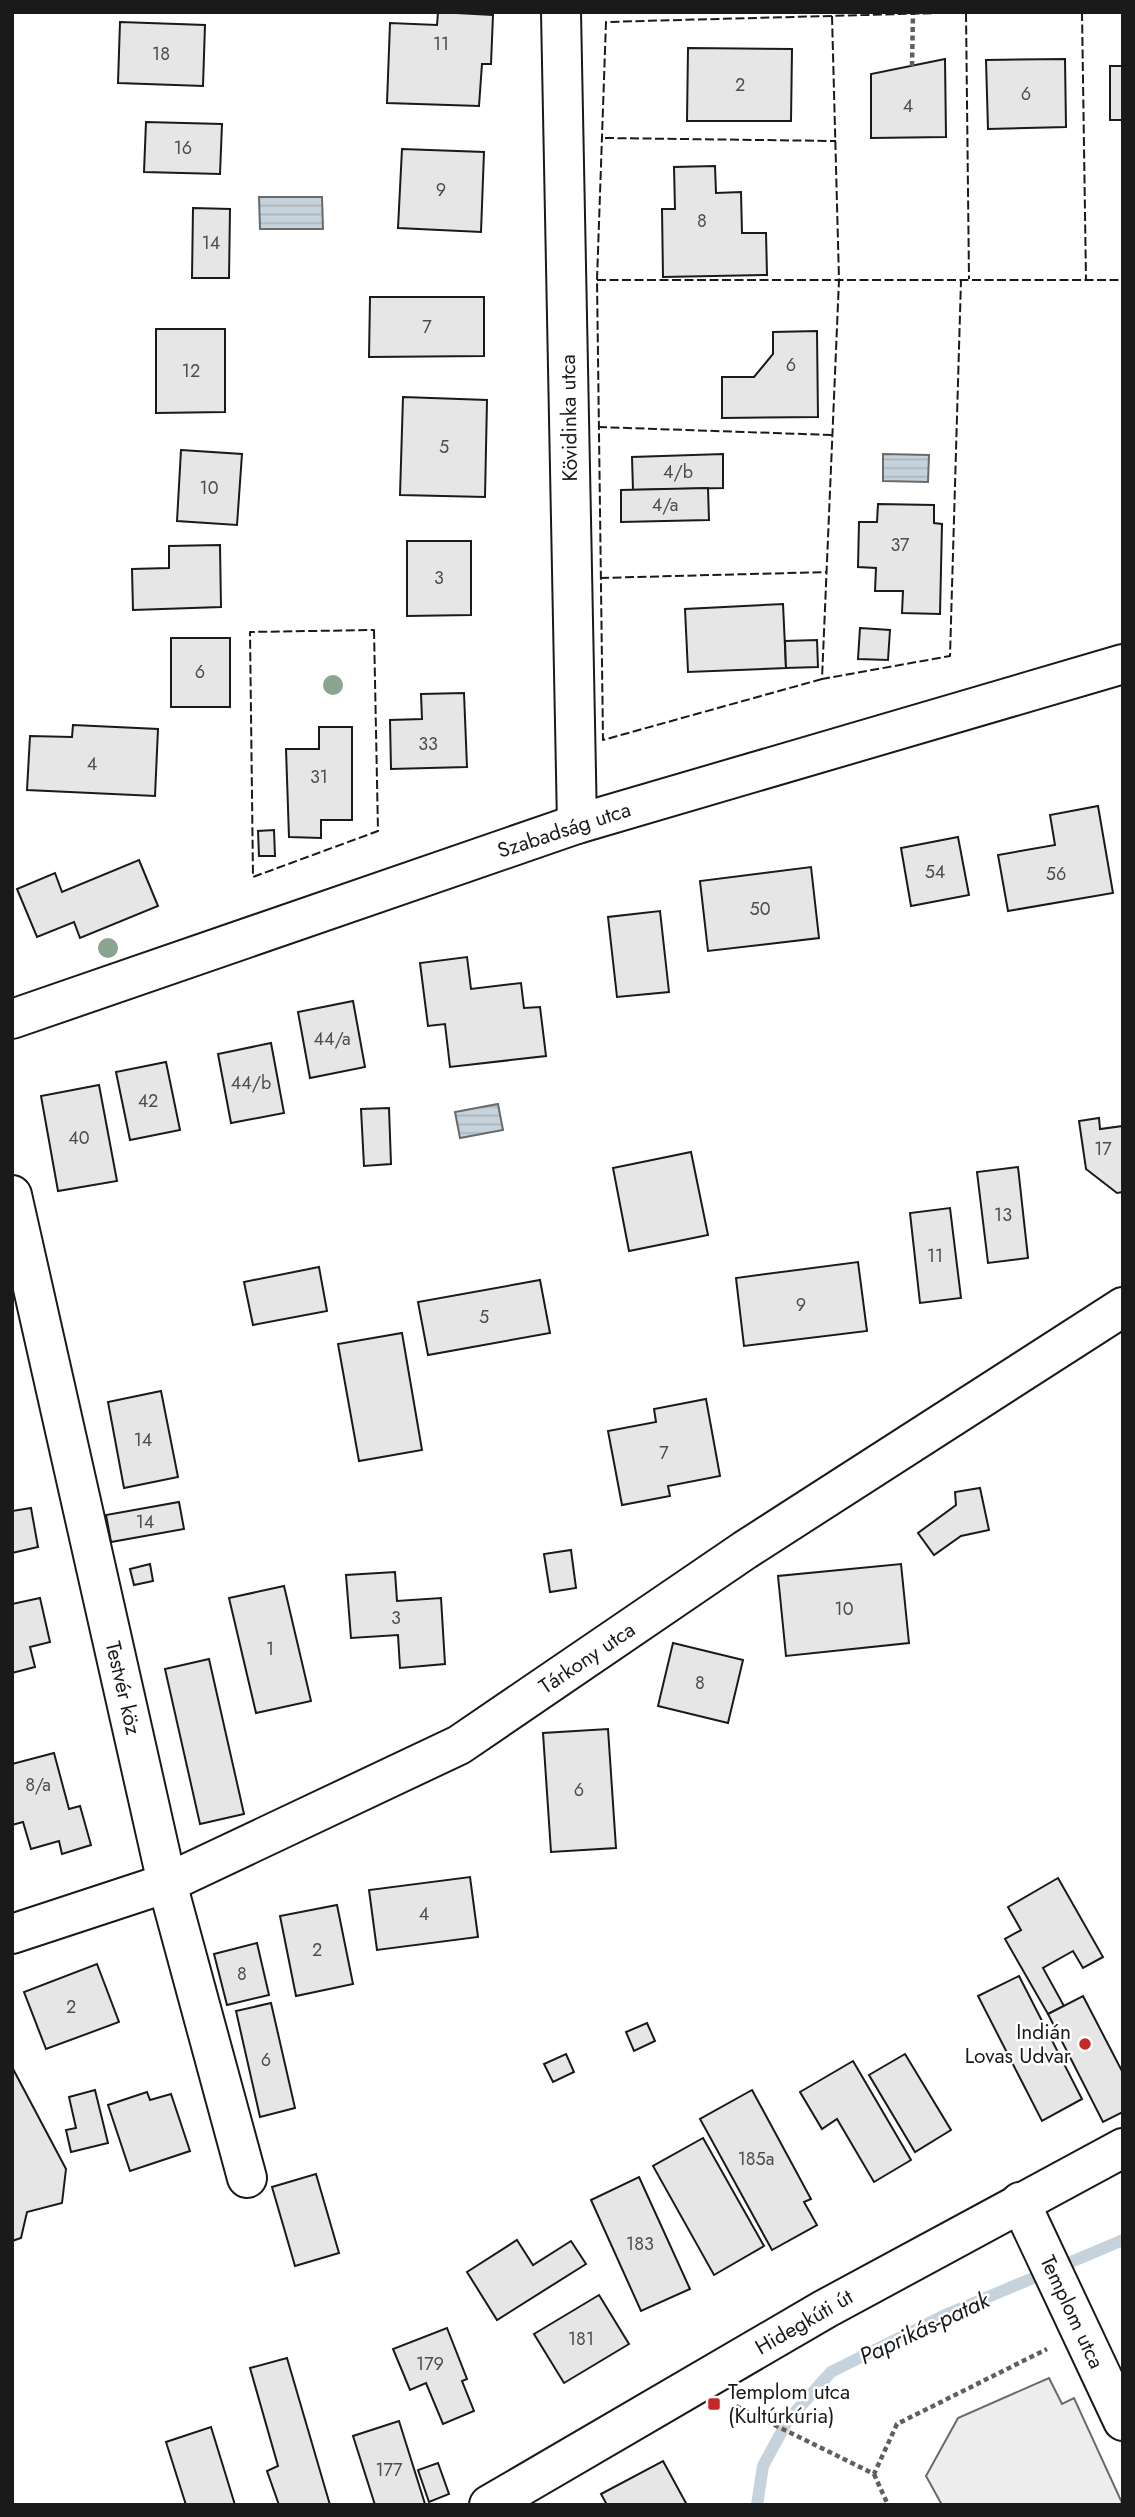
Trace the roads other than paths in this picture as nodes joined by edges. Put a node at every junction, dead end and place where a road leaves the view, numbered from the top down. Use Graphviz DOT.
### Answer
graph roads {
  1 [pos="561,12"];
  2 [pos="1123,664"];
  3 [pos="577,824"];
  4 [pos="12,1019"];
  5 [pos="12,1195"];
  6 [pos="1123,1307"];
  7 [pos="167,1883"];
  8 [pos="12,1934"];
  9 [pos="1123,2148"];
  10 [pos="247,2178"];
  11 [pos="1020,2202"];
  12 [pos="1123,2421"];
  13 [pos="489,2505"];
  1 -- 3 [label="street, Kövidinka utca"];
  2 -- 3 [label="street, Szabadság utca"];
  3 -- 4 [label="street, Szabadság utca"];
  5 -- 7 [label="street, Testvér köz"];
  6 -- 7 [label="street, Tárkony utca"];
  7 -- 8 [label="street, Tárkony utca"];
  7 -- 10 [label="street, Testvér köz"];
  9 -- 11 [label="street, Hidegkúti út"];
  11 -- 12 [label="street, Templom utca"];
  11 -- 13 [label="street, Hidegkúti út"];
}
